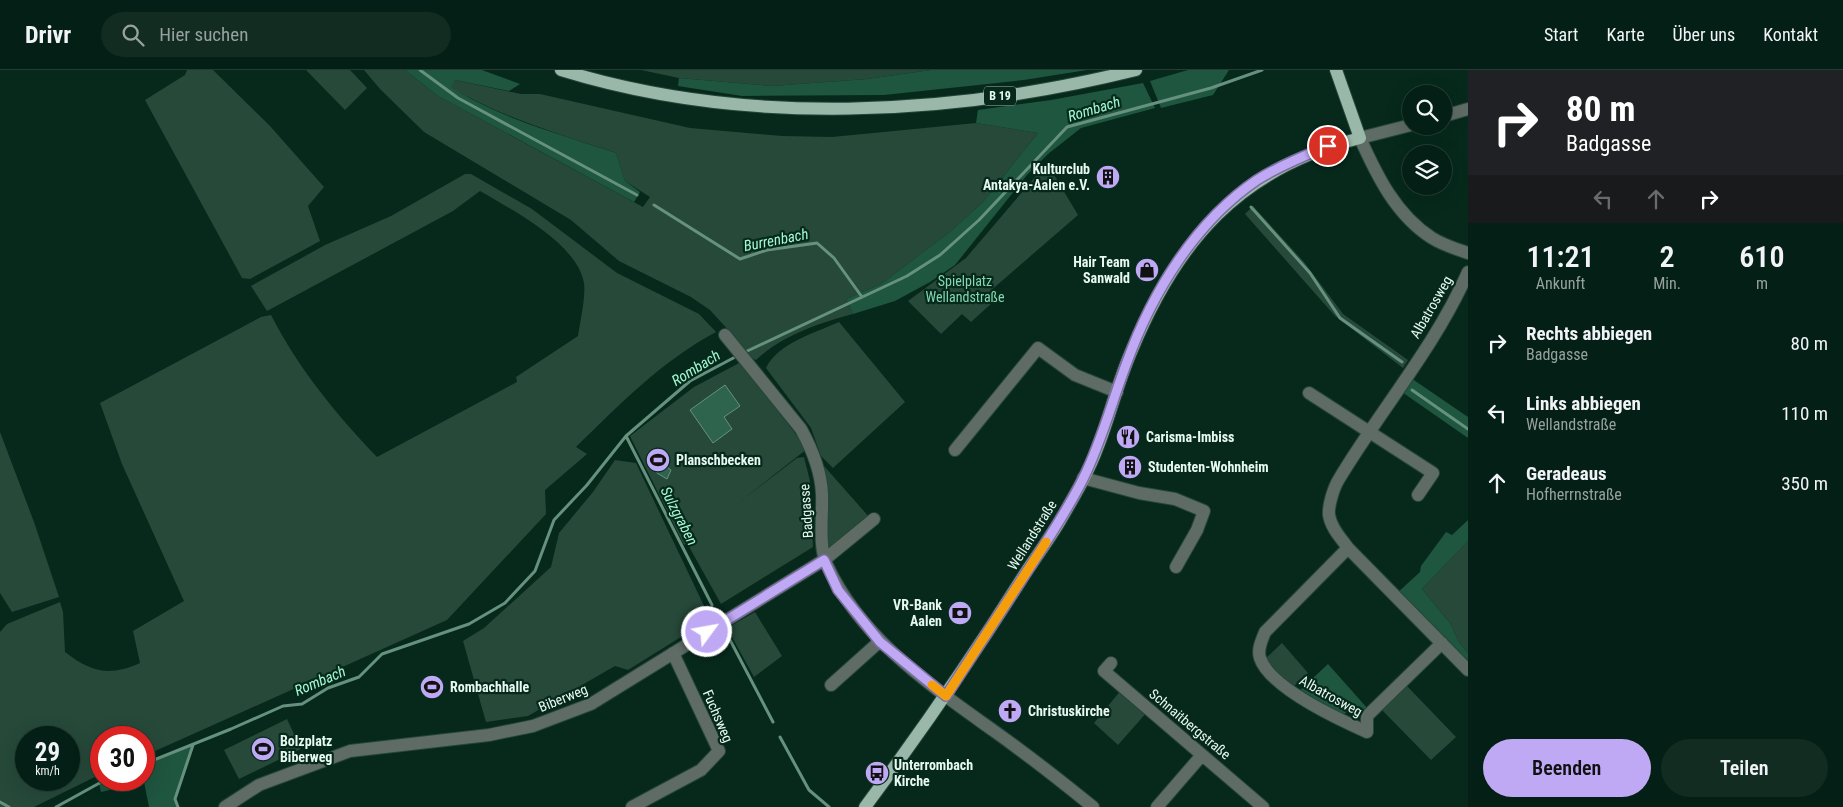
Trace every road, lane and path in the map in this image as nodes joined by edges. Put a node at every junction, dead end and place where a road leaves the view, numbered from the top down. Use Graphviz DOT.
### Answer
graph roads {
  1 [pos="561,70"];
  2 [pos="1136,70"];
  3 [pos="1336,70"];
  4 [pos="1468,109"];
  5 [pos="1452,114"];
  6 [pos="1402,127"];
  7 [pos="1360,138"];
  8 [pos="1468,254"];
  9 [pos="1468,272"];
  10 [pos="726,335"];
  11 [pos="1117,392"];
  12 [pos="1309,393"];
  13 [pos="1371,432"];
  14 [pos="955,450"];
  15 [pos="1084,478"];
  16 [pos="1418,495"];
  17 [pos="874,519"];
  18 [pos="1348,548"];
  19 [pos="824,560"];
  20 [pos="1176,567"];
  21 [pos="880,642"];
  22 [pos="1442,643"];
  23 [pos="673,653"];
  24 [pos="1111,663"];
  25 [pos="1468,670"];
  26 [pos="831,685"];
  27 [pos="946,696"];
  28 [pos="1202,755"];
  29 [pos="238,803"];
  30 [pos="225,807"];
  31 [pos="632,807"];
  32 [pos="865,807"];
  33 [pos="1093,807"];
  34 [pos="1157,807"];
  35 [pos="1263,807"];
  1 -- 2 [label="main road, B 19"];
  3 -- 7 [label="main road"];
  4 -- 5 [label="street"];
  6 -- 7 [label="street"];
  7 -- 8 [label="street"];
  7 -- 11 [label="main road, Wellandstraße"];
  9 -- 13 [label="street, Albatrosweg"];
  10 -- 19 [label="street, Badgasse"];
  11 -- 14 [label="street"];
  11 -- 15 [label="main road, Wellandstraße"];
  12 -- 13 [label="street"];
  13 -- 16 [label="street"];
  13 -- 18 [label="street, Albatrosweg"];
  15 -- 20 [label="street"];
  15 -- 27 [label="main road, Wellandstraße"];
  17 -- 19 [label="street, Biberweg"];
  18 -- 22 [label="street, Albatrosweg"];
  18 -- 22 [label="street, Albatrosweg"];
  19 -- 21 [label="street, Badgasse"];
  19 -- 23 [label="street, Biberweg"];
  21 -- 26 [label="street"];
  21 -- 27 [label="street, Badgasse"];
  22 -- 25 [label="street, Albatrosweg"];
  23 -- 29 [label="street, Biberweg"];
  23 -- 31 [label="street, Fuchsweg"];
  24 -- 28 [label="street, Schnaitbergstraße"];
  27 -- 32 [label="main road, Wellandstraße"];
  27 -- 33 [label="street, Badgasse"];
  28 -- 34 [label="street"];
  28 -- 35 [label="street, Schnaitbergstraße"];
  29 -- 30 [label="street, Biberweg"];
}
